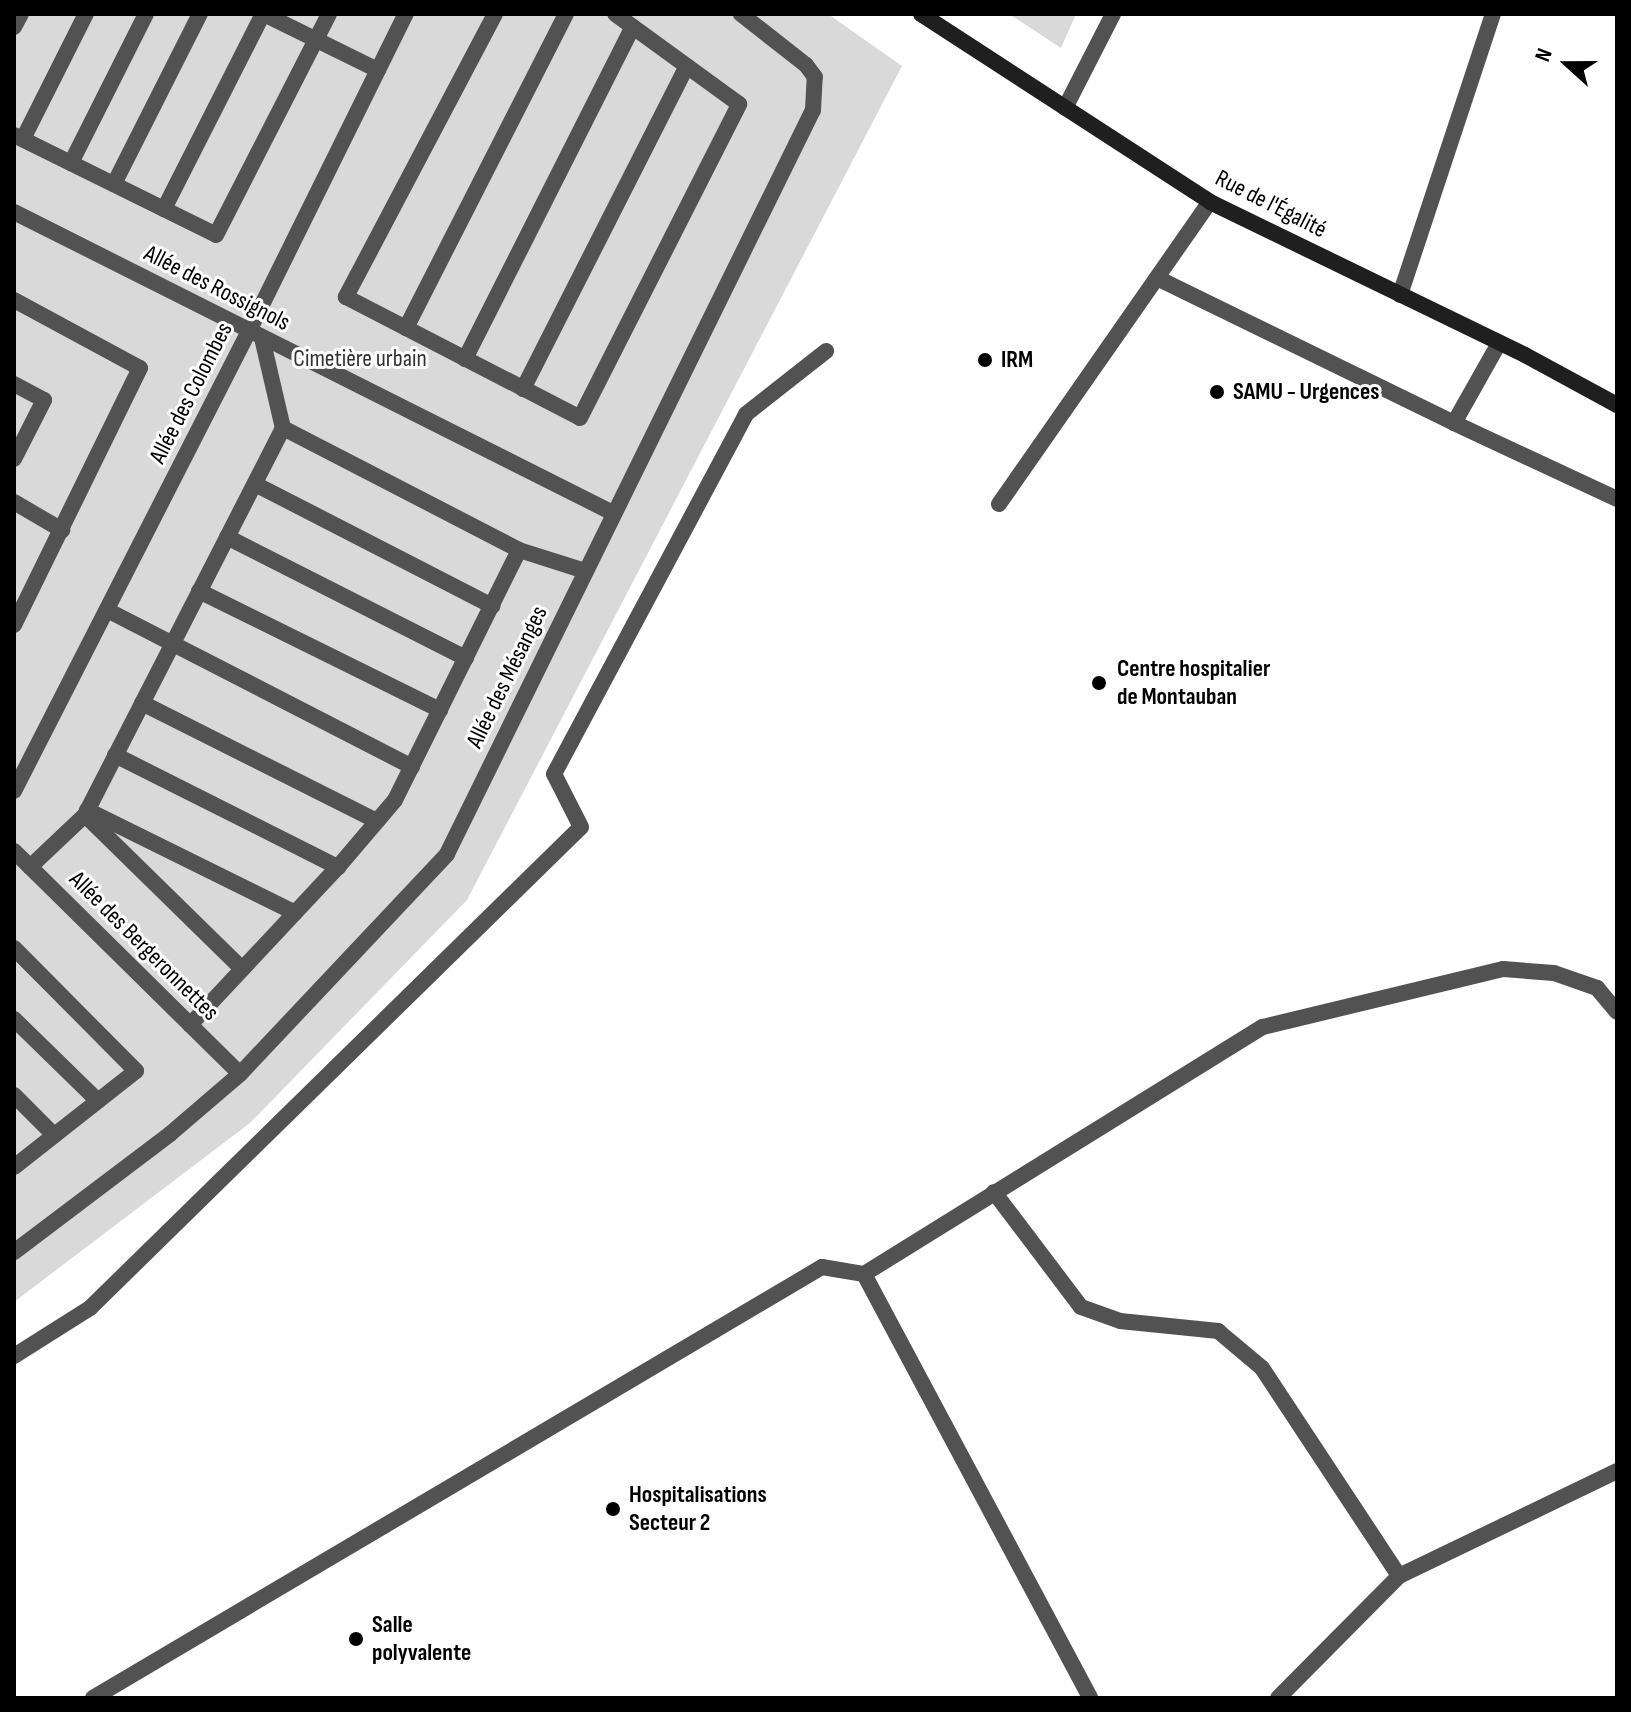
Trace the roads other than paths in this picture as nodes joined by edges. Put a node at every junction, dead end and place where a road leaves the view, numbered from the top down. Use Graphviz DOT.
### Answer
graph roads {
  1 [pos="21,14"];
  2 [pos="86,14"];
  3 [pos="146,14"];
  4 [pos="200,14"];
  5 [pos="264,14"];
  6 [pos="329,14"];
  7 [pos="406,14"];
  8 [pos="495,14"];
  9 [pos="566,14"];
  10 [pos="615,14"];
  11 [pos="741,14"];
  12 [pos="921,14"];
  13 [pos="1113,14"];
  14 [pos="1493,14"];
  15 [pos="14,27"];
  16 [pos="633,27"];
  17 [pos="316,40"];
  18 [pos="687,66"];
  19 [pos="378,70"];
  20 [pos="1065,108"];
  21 [pos="18,137"];
  22 [pos="71,163"];
  23 [pos="114,184"];
  24 [pos="1210,202"];
  25 [pos="164,209"];
  26 [pos="14,212"];
  27 [pos="1157,278"];
  28 [pos="1400,295"];
  29 [pos="14,300"];
  30 [pos="406,328"];
  31 [pos="256,334"];
  32 [pos="1499,343"];
  33 [pos="826,351"];
  34 [pos="465,359"];
  35 [pos="14,384"];
  36 [pos="523,389"];
  37 [pos="1617,405"];
  38 [pos="1454,423"];
  39 [pos="283,428"];
  40 [pos="14,459"];
  41 [pos="255,484"];
  42 [pos="1617,499"];
  43 [pos="14,502"];
  44 [pos="999,504"];
  45 [pos="613,513"];
  46 [pos="62,530"];
  47 [pos="227,537"];
  48 [pos="519,550"];
  49 [pos="585,571"];
  50 [pos="199,591"];
  51 [pos="492,606"];
  52 [pos="107,610"];
  53 [pos="14,625"];
  54 [pos="172,645"];
  55 [pos="466,658"];
  56 [pos="142,703"];
  57 [pos="440,710"];
  58 [pos="115,755"];
  59 [pos="412,767"];
  60 [pos="14,791"];
  61 [pos="86,812"];
  62 [pos="377,821"];
  63 [pos="14,851"];
  64 [pos="30,867"];
  65 [pos="338,867"];
  66 [pos="295,913"];
  67 [pos="14,948"];
  68 [pos="242,969"];
  69 [pos="1617,1012"];
  70 [pos="14,1019"];
  71 [pos="190,1025"];
  72 [pos="240,1074"];
  73 [pos="14,1095"];
  74 [pos="98,1101"];
  75 [pos="54,1135"];
  76 [pos="14,1167"];
  77 [pos="994,1192"];
  78 [pos="14,1252"];
  79 [pos="864,1274"];
  80 [pos="14,1356"];
  81 [pos="1617,1471"];
  82 [pos="1399,1576"];
  83 [pos="93,1698"];
  84 [pos="1090,1698"];
  85 [pos="1278,1698"];
  1 -- 15 [label="lane"];
  2 -- 21 [label="lane"];
  3 -- 22 [label="lane"];
  4 -- 23 [label="lane"];
  5 -- 17 [label="lane"];
  5 -- 25 [label="lane"];
  6 -- 17 [label="lane"];
  7 -- 19 [label="lane, Allée des Colombes"];
  8 -- 30 [label="lane"];
  9 -- 30 [label="lane"];
  10 -- 16 [label="lane"];
  11 -- 45 [label="lane, Allée des Mésanges"];
  12 -- 20 [label="street, Rue de l'Égalité"];
  13 -- 20 [label="lane"];
  14 -- 28 [label="lane"];
  16 -- 18 [label="lane"];
  16 -- 34 [label="lane"];
  17 -- 19 [label="lane"];
  17 -- 25 [label="lane"];
  18 -- 36 [label="lane"];
  18 -- 36 [label="lane"];
  19 -- 31 [label="lane, Allée des Colombes"];
  20 -- 24 [label="street, Rue de l'Égalité"];
  21 -- 22 [label="lane"];
  22 -- 23 [label="lane"];
  23 -- 25 [label="lane"];
  24 -- 27 [label="lane"];
  24 -- 28 [label="street, Rue de l'Égalité"];
  26 -- 31 [label="lane, Allée des Rossignols"];
  27 -- 38 [label="lane"];
  27 -- 44 [label="lane"];
  28 -- 32 [label="street, Rue de l'Égalité"];
  29 -- 46 [label="lane"];
  30 -- 34 [label="lane"];
  31 -- 39 [label="lane"];
  31 -- 45 [label="lane, Allée des Rossignols"];
  31 -- 52 [label="lane, Allée des Colombes"];
  32 -- 37 [label="street, Rue de l'Égalité"];
  32 -- 38 [label="lane"];
  33 -- 80 [label="lane"];
  34 -- 36 [label="lane"];
  35 -- 40 [label="lane"];
  38 -- 42 [label="lane"];
  39 -- 41 [label="lane"];
  39 -- 48 [label="lane"];
  41 -- 47 [label="lane"];
  41 -- 51 [label="lane"];
  43 -- 46 [label="lane"];
  45 -- 49 [label="lane, Allée des Mésanges"];
  46 -- 53 [label="lane"];
  47 -- 50 [label="lane"];
  47 -- 55 [label="lane"];
  48 -- 49 [label="lane"];
  48 -- 51 [label="lane"];
  49 -- 72 [label="lane, Allée des Mésanges"];
  50 -- 54 [label="lane"];
  50 -- 57 [label="lane"];
  51 -- 55 [label="lane"];
  52 -- 54 [label="lane"];
  52 -- 60 [label="lane, Allée des Colombes"];
  54 -- 56 [label="lane"];
  54 -- 59 [label="lane"];
  55 -- 57 [label="lane"];
  56 -- 58 [label="lane"];
  56 -- 62 [label="lane"];
  57 -- 59 [label="lane"];
  58 -- 61 [label="lane"];
  58 -- 65 [label="lane"];
  59 -- 62 [label="lane"];
  61 -- 64 [label="lane"];
  61 -- 66 [label="lane"];
  61 -- 68 [label="lane"];
  62 -- 65 [label="lane"];
  63 -- 64 [label="lane, Allée des Bergeronnettes"];
  64 -- 71 [label="lane, Allée des Bergeronnettes"];
  65 -- 66 [label="lane"];
  66 -- 68 [label="lane"];
  67 -- 74 [label="lane"];
  68 -- 71 [label="lane"];
  69 -- 77 [label="lane"];
  70 -- 74 [label="lane"];
  71 -- 72 [label="lane, Allée des Bergeronnettes"];
  72 -- 78 [label="lane, Allée des Mésanges"];
  73 -- 75 [label="lane"];
  74 -- 75 [label="lane"];
  75 -- 76 [label="lane"];
  77 -- 79 [label="lane"];
  77 -- 82 [label="lane"];
  79 -- 83 [label="lane"];
  79 -- 84 [label="lane"];
  81 -- 82 [label="lane"];
  82 -- 85 [label="lane"];
}
